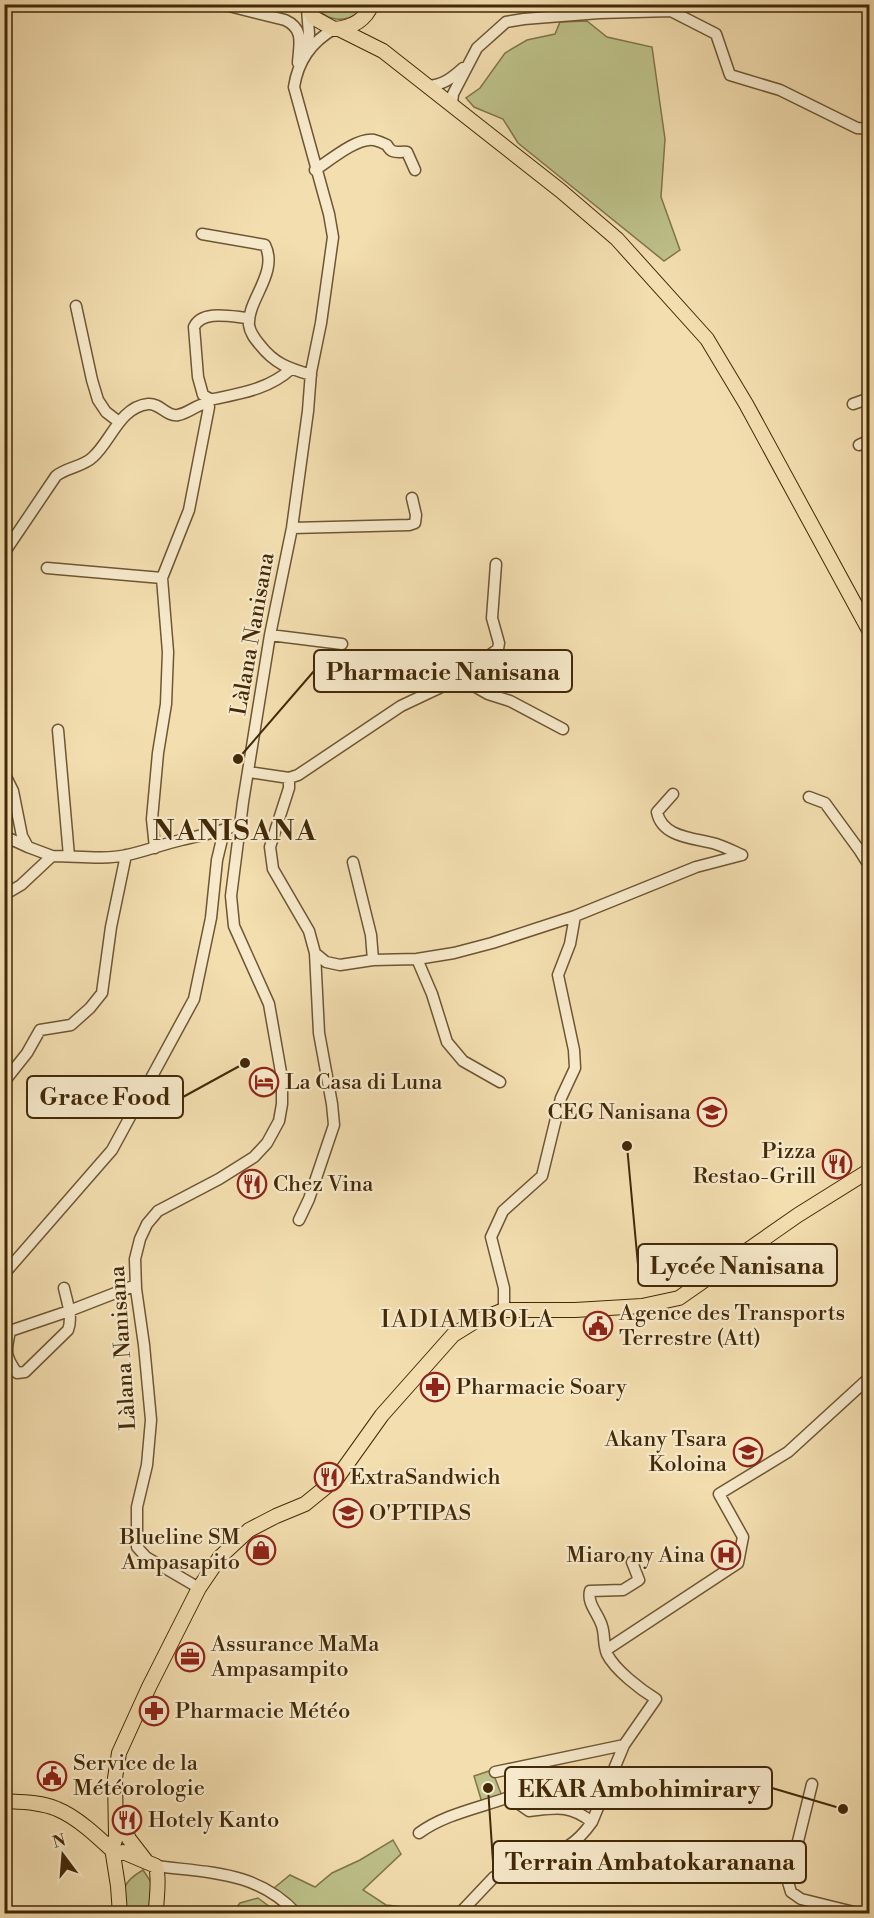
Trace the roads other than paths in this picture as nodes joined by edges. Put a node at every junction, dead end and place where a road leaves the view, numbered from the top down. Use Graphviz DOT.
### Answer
graph roads {
  1 [pos="10,4"];
  2 [pos="221,4"];
  3 [pos="4,6"];
  4 [pos="306,7"];
  5 [pos="371,8"];
  6 [pos="336,29"];
  7 [pos="377,47"];
  8 [pos="307,50"];
  9 [pos="468,64"];
  10 [pos="297,70"];
  11 [pos="428,86"];
  12 [pos="452,104"];
  13 [pos="870,129"];
  14 [pos="315,170"];
  15 [pos="415,170"];
  16 [pos="202,234"];
  17 [pos="76,306"];
  18 [pos="249,318"];
  19 [pos="291,369"];
  20 [pos="311,375"];
  21 [pos="870,398"];
  22 [pos="853,404"];
  23 [pos="119,422"];
  24 [pos="870,440"];
  25 [pos="859,446"];
  26 [pos="412,498"];
  27 [pos="292,528"];
  28 [pos="4,553"];
  29 [pos="496,564"];
  30 [pos="47,568"];
  31 [pos="162,578"];
  32 [pos="870,632"];
  33 [pos="270,635"];
  34 [pos="342,644"];
  35 [pos="454,681"];
  36 [pos="563,729"];
  37 [pos="58,730"];
  38 [pos="249,772"];
  39 [pos="4,773"];
  40 [pos="289,778"];
  41 [pos="673,794"];
  42 [pos="809,796"];
  43 [pos="240,824"];
  44 [pos="224,831"];
  45 [pos="4,836"];
  46 [pos="27,847"];
  47 [pos="155,849"];
  48 [pos="126,855"];
  49 [pos="52,856"];
  50 [pos="69,856"];
  51 [pos="353,862"];
  52 [pos="870,867"];
  53 [pos="4,896"];
  54 [pos="575,916"];
  55 [pos="315,953"];
  56 [pos="417,959"];
  57 [pos="374,960"];
  58 [pos="4,1082"];
  59 [pos="500,1082"];
  60 [pos="870,1170"];
  61 [pos="299,1220"];
  62 [pos="4,1274"];
  63 [pos="136,1285"];
  64 [pos="64,1288"];
  65 [pos="504,1310"];
  66 [pos="69,1311"];
  67 [pos="870,1377"];
  68 [pos="632,1562"];
  69 [pos="198,1588"];
  70 [pos="606,1650"];
  71 [pos="624,1745"];
  72 [pos="495,1772"];
  73 [pos="812,1784"];
  74 [pos="4,1800"];
  75 [pos="116,1808"];
  76 [pos="592,1822"];
  77 [pos="91,1831"];
  78 [pos="419,1833"];
  79 [pos="119,1848"];
  80 [pos="151,1864"];
  81 [pos="118,1886"];
  82 [pos="870,1908"];
  83 [pos="120,1914"];
  84 [pos="156,1914"];
  85 [pos="297,1914"];
  86 [pos="459,1914"];
  87 [pos="864,1914"];
  1 -- 3 [label="street"];
  2 -- 10 [label="street"];
  4 -- 6 [label="main road"];
  4 -- 8 [label="street, Làlana Nanisana"];
  5 -- 6 [label="main road"];
  5 -- 7 [label="main road"];
  6 -- 7 [label="main road"];
  6 -- 8 [label="street, Làlana Nanisana"];
  7 -- 11 [label="main road"];
  8 -- 10 [label="street, Làlana Nanisana"];
  9 -- 11 [label="street"];
  9 -- 12 [label="street"];
  9 -- 13 [label="street"];
  10 -- 14 [label="street, Làlana Nanisana"];
  11 -- 12 [label="main road"];
  12 -- 32 [label="main road"];
  14 -- 15 [label="street"];
  14 -- 20 [label="street, Làlana Nanisana"];
  16 -- 18 [label="street"];
  17 -- 23 [label="street"];
  18 -- 19 [label="street"];
  18 -- 19 [label="street"];
  19 -- 20 [label="street"];
  20 -- 27 [label="street, Làlana Nanisana"];
  21 -- 22 [label="street"];
  23 -- 28 [label="street"];
  23 -- 31 [label="street"];
  24 -- 25 [label="street"];
  26 -- 27 [label="street"];
  27 -- 33 [label="street, Làlana Nanisana"];
  29 -- 35 [label="street"];
  30 -- 31 [label="street"];
  31 -- 47 [label="street"];
  33 -- 34 [label="street"];
  33 -- 38 [label="street, Làlana Nanisana"];
  35 -- 36 [label="street"];
  35 -- 40 [label="street"];
  37 -- 50 [label="street"];
  38 -- 40 [label="street"];
  38 -- 43 [label="street, Làlana Nanisana"];
  39 -- 46 [label="street"];
  40 -- 55 [label="street"];
  41 -- 54 [label="street"];
  42 -- 52 [label="street"];
  43 -- 44 [label="street"];
  43 -- 63 [label="street, Làlana Nanisana"];
  44 -- 47 [label="street"];
  44 -- 62 [label="street"];
  45 -- 46 [label="street"];
  46 -- 49 [label="street"];
  47 -- 48 [label="street"];
  48 -- 50 [label="street"];
  48 -- 58 [label="street"];
  49 -- 50 [label="street"];
  49 -- 53 [label="street"];
  51 -- 57 [label="street"];
  54 -- 56 [label="street"];
  54 -- 65 [label="street"];
  55 -- 57 [label="street"];
  55 -- 61 [label="street"];
  56 -- 57 [label="street"];
  56 -- 59 [label="street"];
  60 -- 65 [label="main road"];
  63 -- 66 [label="street"];
  63 -- 69 [label="street, Làlana Nanisana"];
  64 -- 66 [label="street"];
  65 -- 69 [label="main road"];
  66 -- 66 [label="street"];
  67 -- 70 [label="street"];
  68 -- 70 [label="street"];
  69 -- 75 [label="main road"];
  70 -- 71 [label="street"];
  71 -- 72 [label="street"];
  71 -- 76 [label="street"];
  73 -- 87 [label="street"];
  74 -- 77 [label="main road"];
  75 -- 77 [label="main road"];
  75 -- 79 [label="main road"];
  75 -- 80 [label="main road"];
  76 -- 78 [label="street"];
  76 -- 86 [label="street"];
  77 -- 79 [label="main road"];
  77 -- 81 [label="main road"];
  79 -- 80 [label="main road"];
  79 -- 81 [label="main road"];
  80 -- 81 [label="main road"];
  80 -- 84 [label="main road"];
  80 -- 85 [label="street"];
  81 -- 83 [label="main road"];
  82 -- 87 [label="street"];
}
